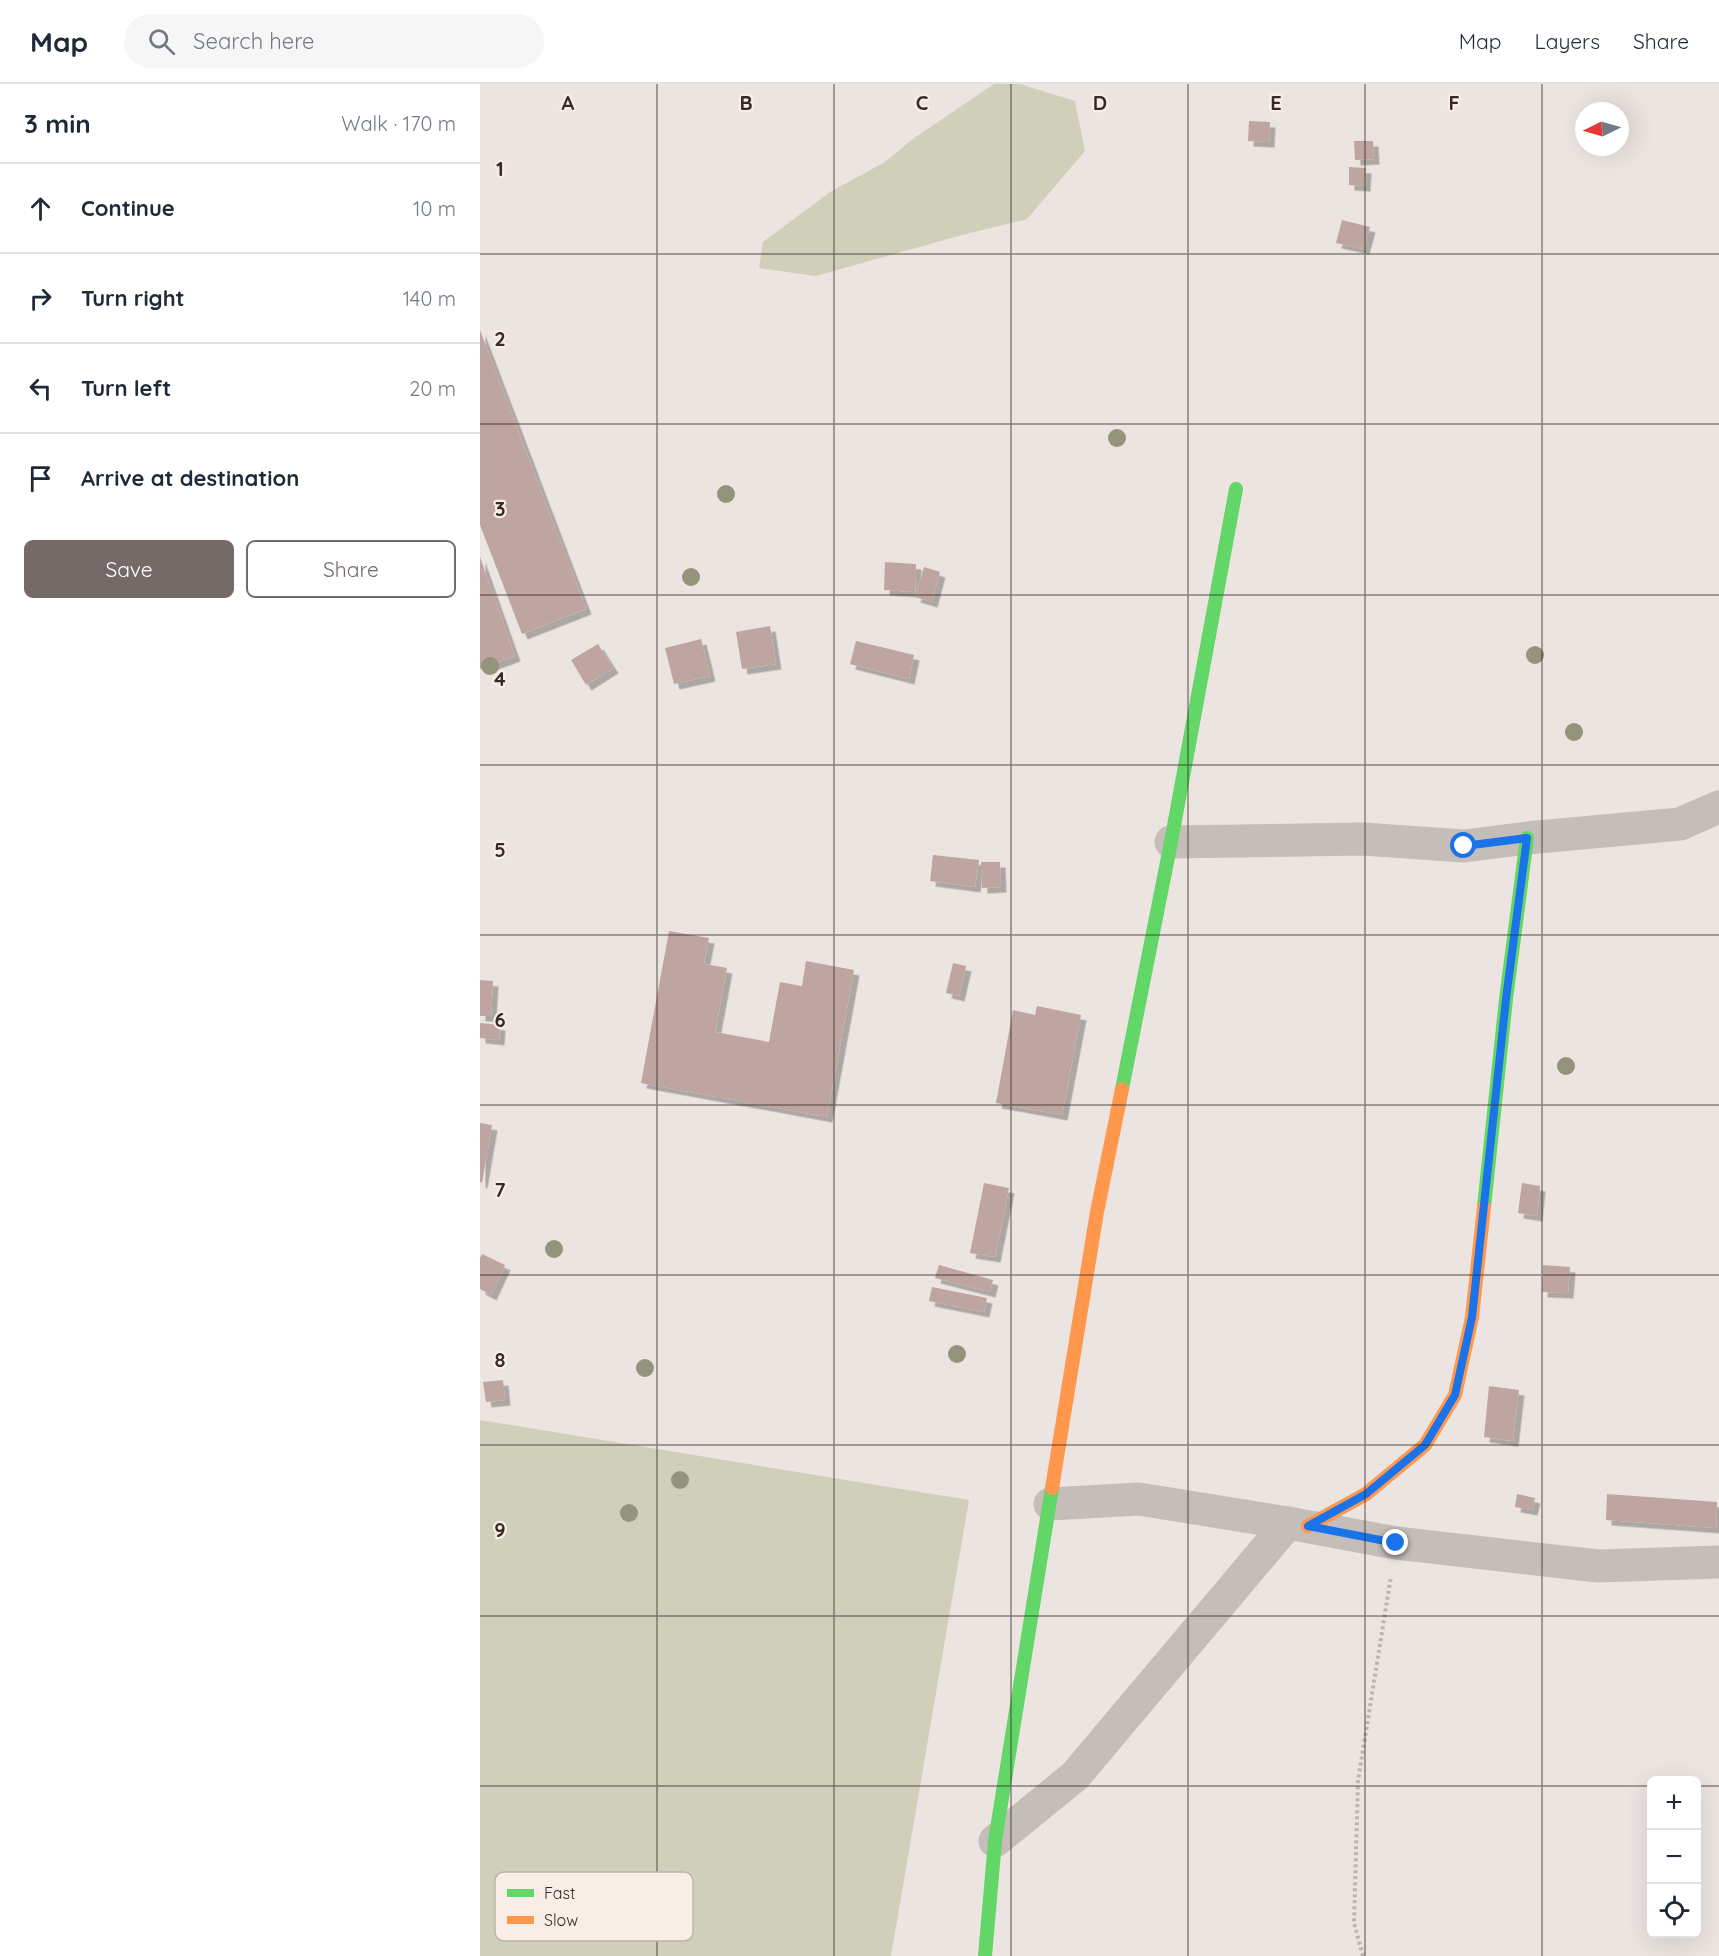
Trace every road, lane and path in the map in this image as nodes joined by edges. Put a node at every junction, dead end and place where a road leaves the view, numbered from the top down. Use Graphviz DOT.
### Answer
graph roads {
  1 [pos="1236,489"];
  2 [pos="1719,807"];
  3 [pos="1686,822"];
  4 [pos="1719,827"];
  5 [pos="1527,838"];
  6 [pos="1171,842"];
  7 [pos="1050,1504"];
  8 [pos="1298,1524"];
  9 [pos="1396,1543"];
  10 [pos="1719,1562"];
  11 [pos="994,1842"];
  12 [pos="985,1956"];
  13 [pos="1363,1956"];
  1 -- 6 [label="street"];
  2 -- 3 [label="street"];
  3 -- 4 [label="street"];
  3 -- 5 [label="street"];
  5 -- 6 [label="street"];
  5 -- 8 [label="street"];
  6 -- 7 [label="street"];
  7 -- 8 [label="street"];
  7 -- 11 [label="street"];
  8 -- 9 [label="street"];
  8 -- 11 [label="street"];
  9 -- 10 [label="street"];
  9 -- 13 [label="path"];
  11 -- 12 [label="street"];
}
